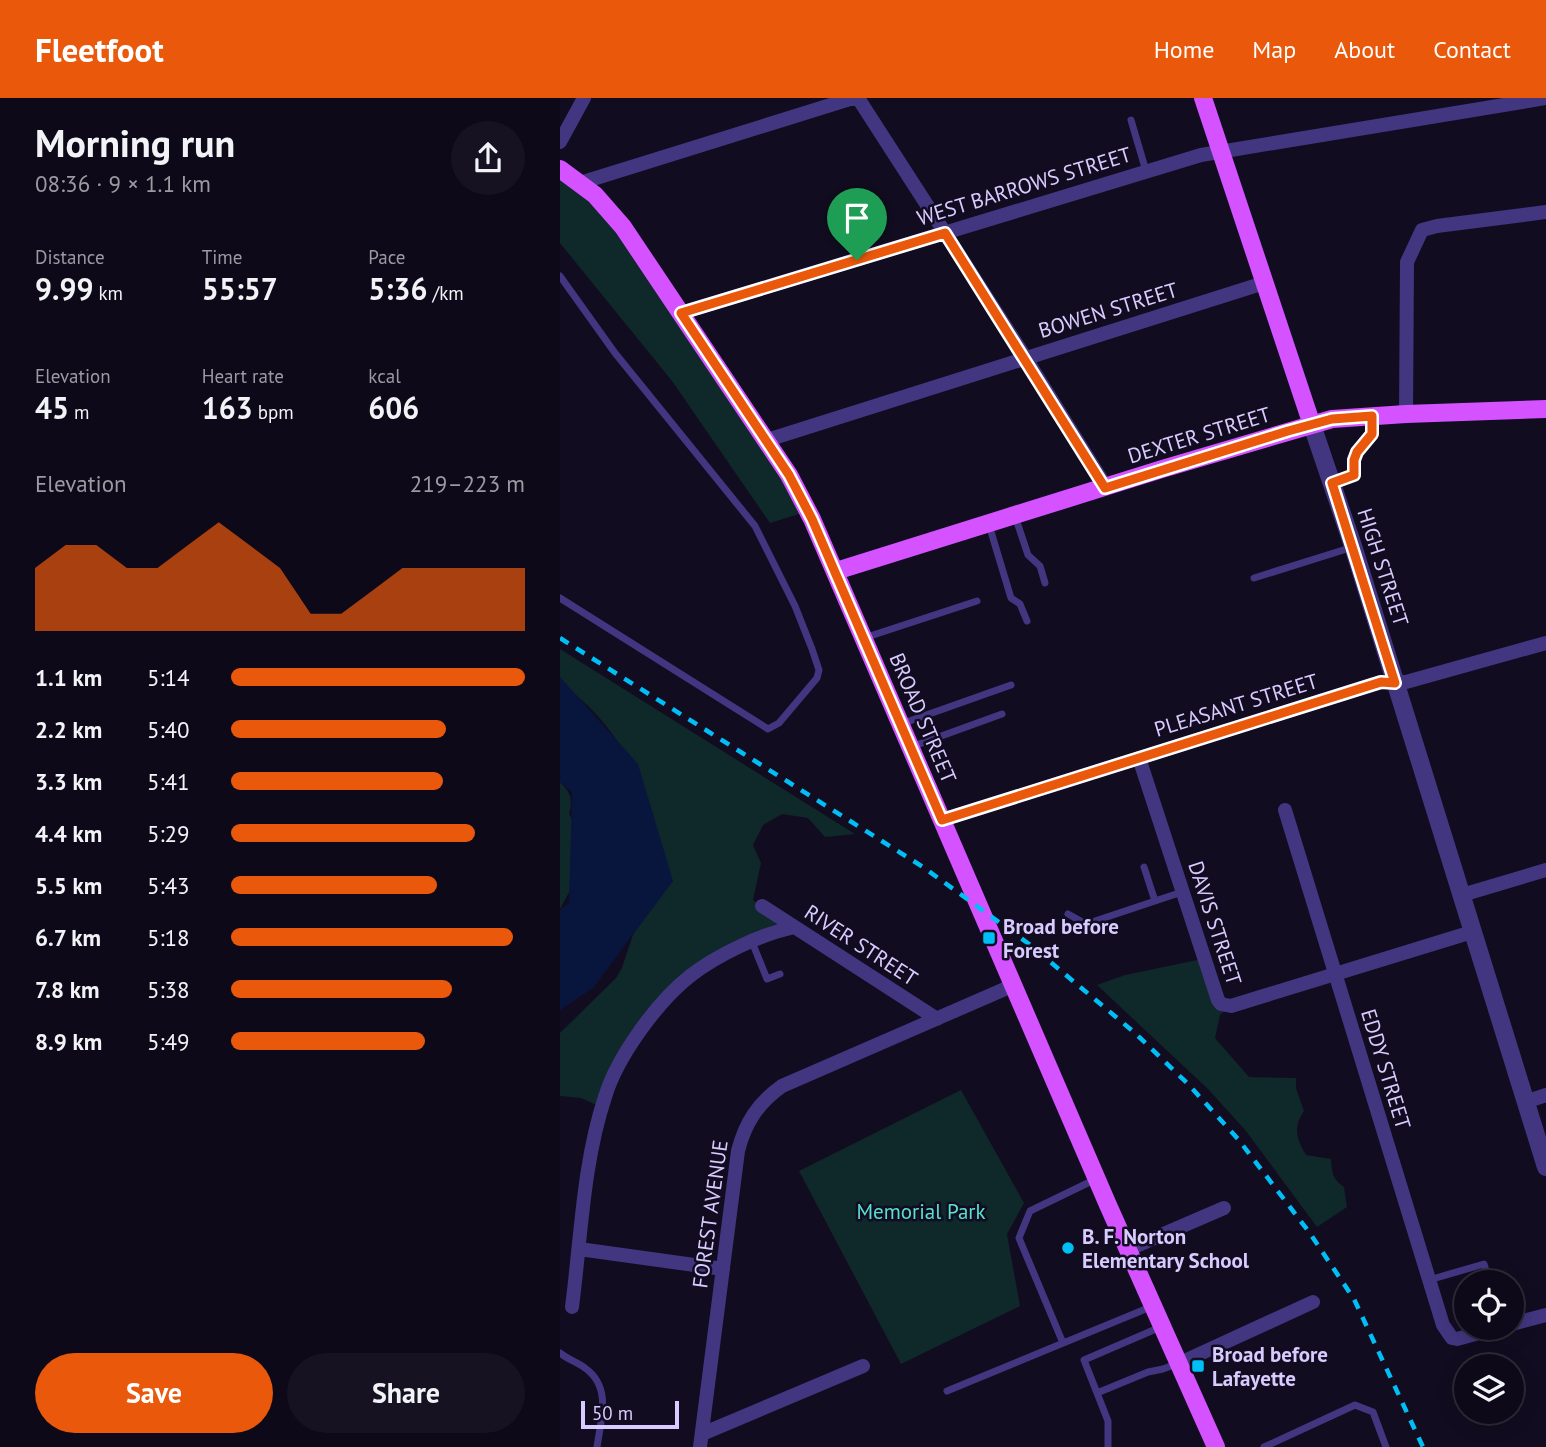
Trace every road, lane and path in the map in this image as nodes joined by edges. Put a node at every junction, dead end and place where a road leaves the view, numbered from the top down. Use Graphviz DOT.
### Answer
graph roads {
  1 [pos="584,98"];
  2 [pos="856,98"];
  3 [pos="1203,98"];
  4 [pos="1546,98"];
  5 [pos="1131,120"];
  6 [pos="560,142"];
  7 [pos="1220,151"];
  8 [pos="560,169"];
  9 [pos="1146,171"];
  10 [pos="580,183"];
  11 [pos="1546,212"];
  12 [pos="945,233"];
  13 [pos="560,276"];
  14 [pos="1264,283"];
  15 [pos="681,313"];
  16 [pos="1025,358"];
  17 [pos="1546,409"];
  18 [pos="1406,414"];
  19 [pos="1372,416"];
  20 [pos="1311,425"];
  21 [pos="764,441"];
  22 [pos="1332,483"];
  23 [pos="1105,488"];
  24 [pos="1015,516"];
  25 [pos="989,524"];
  26 [pos="1353,547"];
  27 [pos="836,571"];
  28 [pos="1254,578"];
  29 [pos="1045,583"];
  30 [pos="560,598"];
  31 [pos="977,601"];
  32 [pos="1027,621"];
  33 [pos="864,638"];
  34 [pos="1546,643"];
  35 [pos="1395,683"];
  36 [pos="1011,685"];
  37 [pos="1002,714"];
  38 [pos="900,724"];
  39 [pos="910,747"];
  40 [pos="1139,758"];
  41 [pos="1285,810"];
  42 [pos="942,820"];
  43 [pos="1143,867"];
  44 [pos="1546,870"];
  45 [pos="1183,892"];
  46 [pos="1462,895"];
  47 [pos="1155,901"];
  48 [pos="762,906"];
  49 [pos="1068,914"];
  50 [pos="795,927"];
  51 [pos="1472,932"];
  52 [pos="752,942"];
  53 [pos="1335,973"];
  54 [pos="780,974"];
  55 [pos="1014,985"];
  56 [pos="937,1019"];
  57 [pos="1546,1096"];
  58 [pos="1525,1102"];
  59 [pos="1546,1167"];
  60 [pos="1097,1178"];
  61 [pos="1224,1208"];
  62 [pos="579,1249"];
  63 [pos="1129,1249"];
  64 [pos="723,1269"];
  65 [pos="1463,1270"];
  66 [pos="1486,1270"];
  67 [pos="1454,1273"];
  68 [pos="1428,1280"];
  69 [pos="1314,1302"];
  70 [pos="1154,1306"];
  71 [pos="572,1307"];
  72 [pos="1546,1315"];
  73 [pos="1524,1321"];
  74 [pos="1163,1326"];
  75 [pos="1454,1338"];
  76 [pos="1063,1343"];
  77 [pos="560,1353"];
  78 [pos="1180,1363"];
  79 [pos="863,1366"];
  80 [pos="947,1391"];
  81 [pos="1097,1393"];
  82 [pos="701,1440"];
  83 [pos="1211,1445"];
  84 [pos="597,1447"];
  85 [pos="1108,1447"];
  86 [pos="1264,1447"];
  87 [pos="1386,1447"];
  1 -- 6 [label="street"];
  2 -- 10 [label="street"];
  2 -- 12 [label="street"];
  3 -- 7 [label="main road, HIGH STREET"];
  4 -- 7 [label="street, WEST BARROWS STREET"];
  5 -- 9 [label="lane"];
  7 -- 9 [label="street, WEST BARROWS STREET"];
  7 -- 14 [label="main road, HIGH STREET"];
  8 -- 10 [label="main road, BROAD STREET"];
  9 -- 12 [label="street, WEST BARROWS STREET"];
  10 -- 15 [label="main road, BROAD STREET"];
  11 -- 18 [label="street"];
  12 -- 15 [label="street, WEST BARROWS STREET"];
  12 -- 16 [label="street"];
  13 -- 30 [label="lane"];
  14 -- 16 [label="street, BOWEN STREET"];
  14 -- 20 [label="main road, HIGH STREET"];
  15 -- 21 [label="main road, BROAD STREET"];
  16 -- 21 [label="street, BOWEN STREET"];
  16 -- 23 [label="street"];
  17 -- 18 [label="main road, DEXTER STREET"];
  18 -- 19 [label="main road, DEXTER STREET"];
  19 -- 20 [label="main road, DEXTER STREET"];
  19 -- 22 [label="lane"];
  20 -- 22 [label="street, HIGH STREET"];
  20 -- 23 [label="main road, DEXTER STREET"];
  21 -- 27 [label="main road, BROAD STREET"];
  22 -- 26 [label="street, HIGH STREET"];
  23 -- 24 [label="main road, DEXTER STREET"];
  24 -- 25 [label="main road, DEXTER STREET"];
  24 -- 29 [label="lane"];
  25 -- 27 [label="main road, DEXTER STREET"];
  25 -- 32 [label="lane"];
  26 -- 28 [label="lane"];
  26 -- 35 [label="street, HIGH STREET"];
  27 -- 33 [label="main road, BROAD STREET"];
  31 -- 33 [label="lane"];
  33 -- 38 [label="main road, BROAD STREET"];
  34 -- 35 [label="street, PLEASANT STREET"];
  35 -- 40 [label="street, PLEASANT STREET"];
  35 -- 46 [label="street, HIGH STREET"];
  36 -- 38 [label="lane"];
  37 -- 39 [label="lane"];
  38 -- 39 [label="main road, BROAD STREET"];
  39 -- 42 [label="main road, BROAD STREET"];
  40 -- 42 [label="street, PLEASANT STREET"];
  40 -- 45 [label="street, DAVIS STREET"];
  41 -- 53 [label="street, EDDY STREET"];
  42 -- 55 [label="main road, BROAD STREET"];
  43 -- 47 [label="lane"];
  44 -- 46 [label="street"];
  45 -- 47 [label="lane"];
  45 -- 53 [label="street, DAVIS STREET"];
  46 -- 51 [label="street, HIGH STREET"];
  47 -- 49 [label="lane"];
  48 -- 50 [label="street, RIVER STREET"];
  50 -- 52 [label="street"];
  50 -- 56 [label="street, RIVER STREET"];
  51 -- 53 [label="street, DAVIS STREET"];
  51 -- 58 [label="street, HIGH STREET"];
  52 -- 54 [label="lane"];
  52 -- 62 [label="street"];
  53 -- 68 [label="street, EDDY STREET"];
  55 -- 56 [label="street, FOREST AVENUE"];
  55 -- 60 [label="main road, BROAD STREET"];
  56 -- 64 [label="street, FOREST AVENUE"];
  57 -- 58 [label="street"];
  58 -- 59 [label="street, HIGH STREET"];
  60 -- 63 [label="main road, BROAD STREET"];
  60 -- 76 [label="lane"];
  61 -- 63 [label="street"];
  62 -- 64 [label="street"];
  62 -- 71 [label="street"];
  63 -- 70 [label="main road, BROAD STREET"];
  64 -- 82 [label="street, FOREST AVENUE"];
  65 -- 66 [label="lane"];
  67 -- 68 [label="lane"];
  68 -- 75 [label="street, EDDY STREET"];
  69 -- 78 [label="street"];
  70 -- 74 [label="main road, BROAD STREET"];
  70 -- 76 [label="lane"];
  72 -- 73 [label="street"];
  74 -- 78 [label="main road, BROAD STREET"];
  74 -- 81 [label="lane"];
  76 -- 80 [label="lane"];
  77 -- 84 [label="lane"];
  78 -- 81 [label="lane"];
  78 -- 83 [label="main road, BROAD STREET"];
  79 -- 82 [label="street"];
  81 -- 85 [label="lane"];
  86 -- 87 [label="lane"];
}
